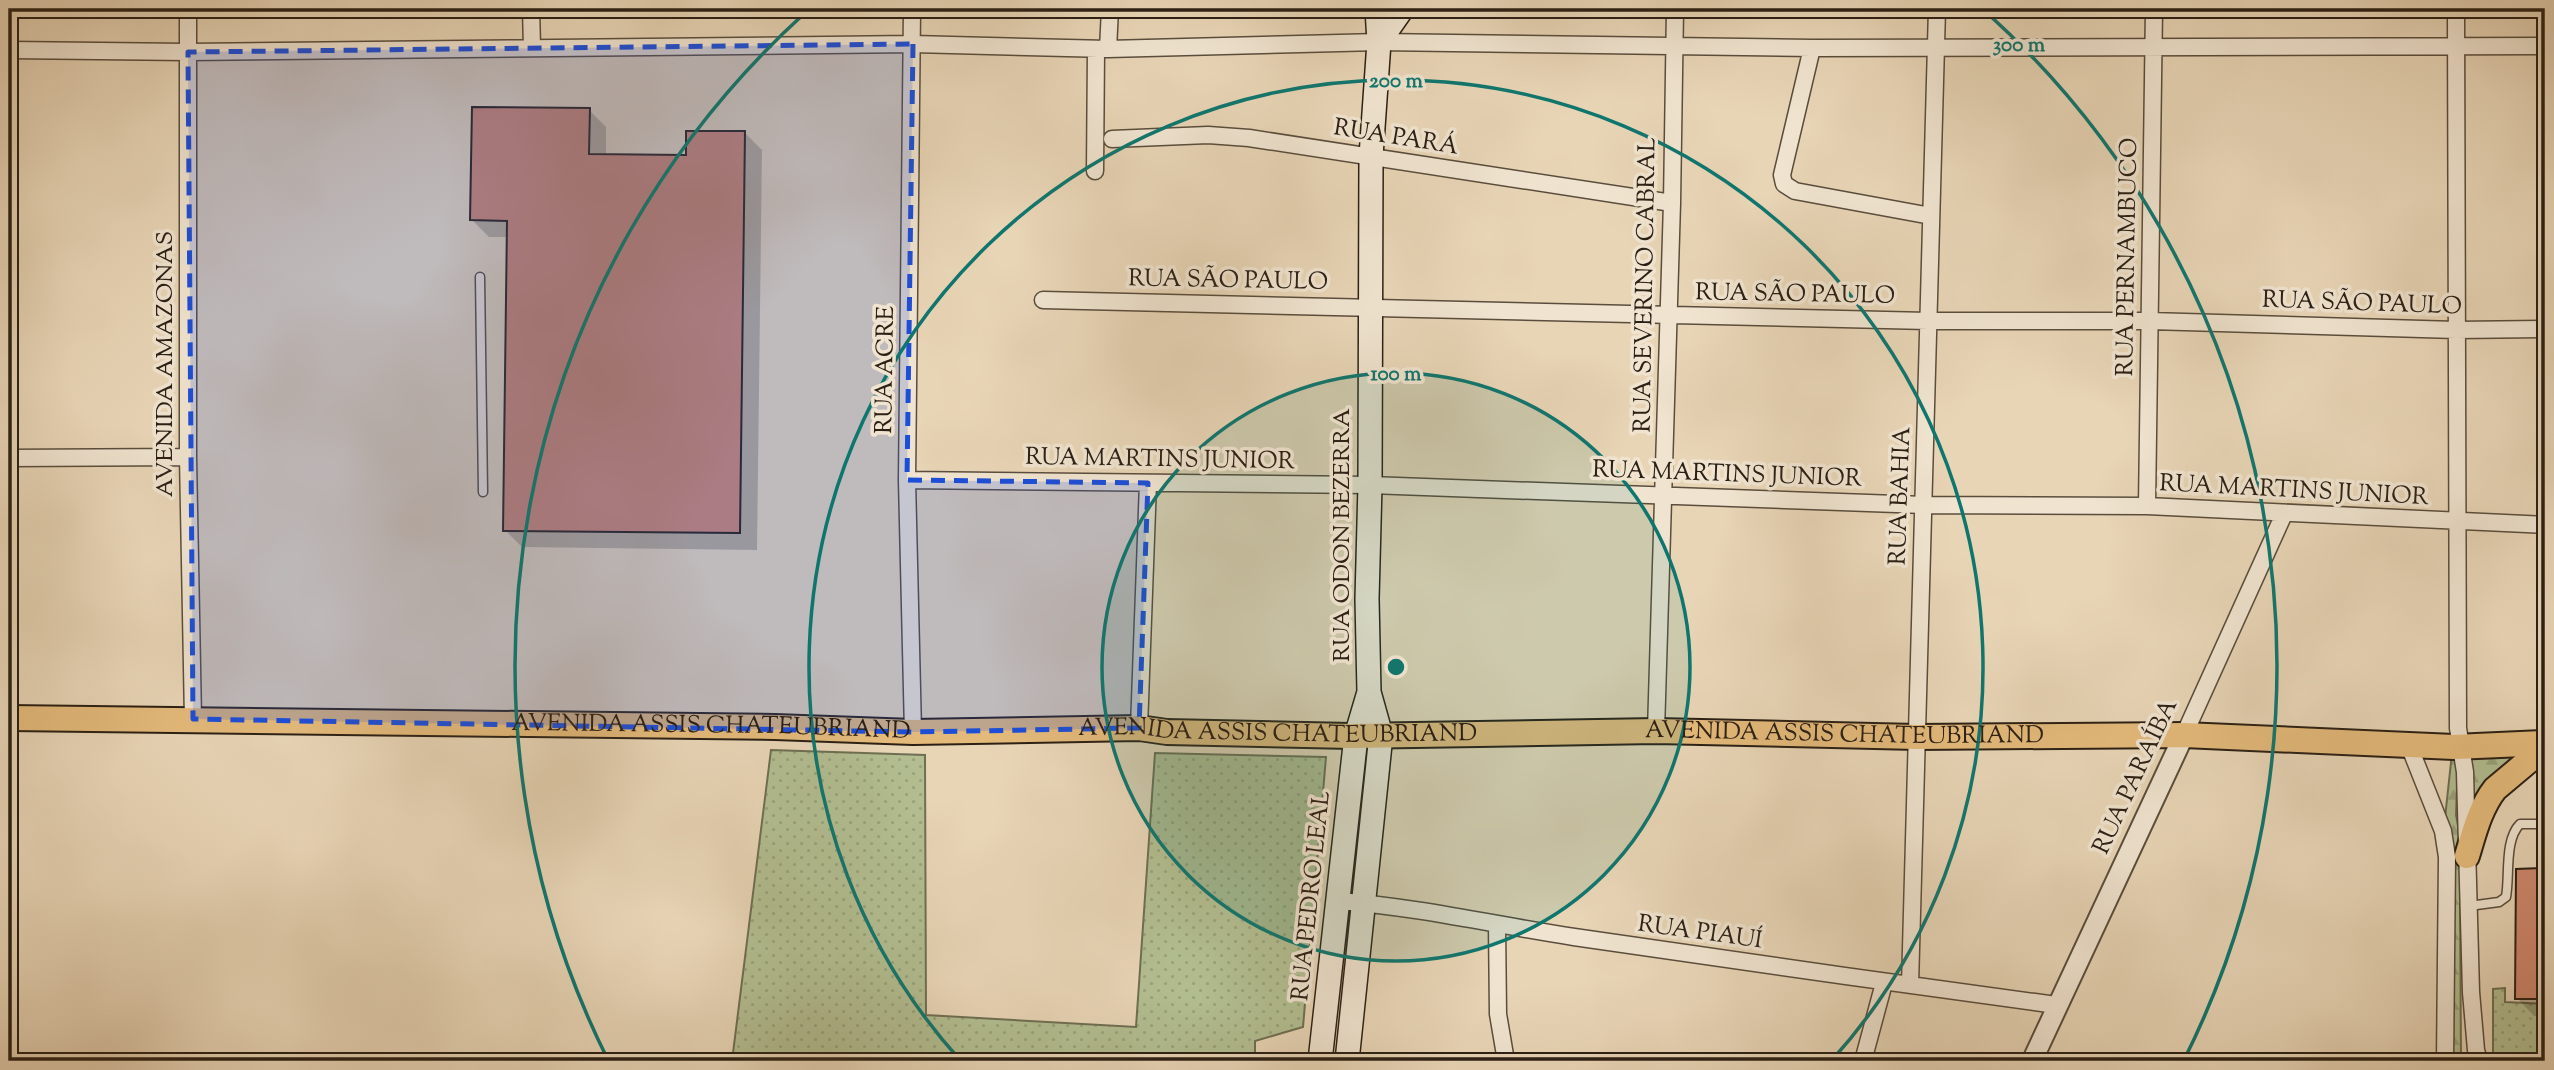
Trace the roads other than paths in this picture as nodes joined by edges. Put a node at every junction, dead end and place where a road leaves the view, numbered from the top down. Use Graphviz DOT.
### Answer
graph roads {
  1 [pos="188,9"];
  2 [pos="531,9"];
  3 [pos="912,9"];
  4 [pos="1110,9"];
  5 [pos="1675,9"];
  6 [pos="1937,9"];
  7 [pos="2154,9"];
  8 [pos="2456,9"];
  9 [pos="1393,11"];
  10 [pos="1379,43"];
  11 [pos="913,44"];
  12 [pos="2456,45"];
  13 [pos="1674,46"];
  14 [pos="1936,46"];
  15 [pos="2545,46"];
  16 [pos="532,47"];
  17 [pos="2154,47"];
  18 [pos="1812,48"];
  19 [pos="1102,49"];
  20 [pos="9,50"];
  21 [pos="188,52"];
  22 [pos="1112,139"];
  23 [pos="1371,156"];
  24 [pos="1095,171"];
  25 [pos="1672,203"];
  26 [pos="1931,216"];
  27 [pos="480,277"];
  28 [pos="1043,300"];
  29 [pos="1370,307"];
  30 [pos="1669,315"];
  31 [pos="1928,321"];
  32 [pos="2150,321"];
  33 [pos="2545,329"];
  34 [pos="2456,330"];
  35 [pos="188,457"];
  36 [pos="9,458"];
  37 [pos="907,480"];
  38 [pos="1148,483"];
  39 [pos="1370,485"];
  40 [pos="483,492"];
  41 [pos="1663,495"];
  42 [pos="1924,505"];
  43 [pos="2147,506"];
  44 [pos="2284,514"];
  45 [pos="2457,522"];
  46 [pos="2545,525"];
  47 [pos="1369,692"];
  48 [pos="9,718"];
  49 [pos="193,719"];
  50 [pos="1139,728"];
  51 [pos="1656,731"];
  52 [pos="913,732"];
  53 [pos="1381,735"];
  54 [pos="2183,735"];
  55 [pos="1356,736"];
  56 [pos="1917,737"];
  57 [pos="2460,737"];
  58 [pos="2408,743"];
  59 [pos="2545,745"];
  60 [pos="2545,824"];
  61 [pos="2467,856"];
  62 [pos="1338,901"];
  63 [pos="1364,902"];
  64 [pos="2468,906"];
  65 [pos="1497,925"];
  66 [pos="1884,983"];
  67 [pos="1910,985"];
  68 [pos="2056,1005"];
  69 [pos="1320,1061"];
  70 [pos="1347,1061"];
  71 [pos="1506,1061"];
  72 [pos="1863,1061"];
  73 [pos="2032,1061"];
  74 [pos="2445,1061"];
  75 [pos="2479,1061"];
  1 -- 21 [label="street, AVENIDA AMAZONAS"];
  2 -- 16 [label="street"];
  3 -- 11 [label="street, RUA ACRE"];
  4 -- 19 [label="street"];
  5 -- 13 [label="street, RUA SEVERINO CABRAL"];
  6 -- 14 [label="street, RUA BAHIA"];
  7 -- 17 [label="street, RUA PERNAMBUCO"];
  8 -- 12 [label="street"];
  9 -- 10 [label="main road"];
  10 -- 13 [label="street"];
  10 -- 19 [label="street"];
  10 -- 23 [label="main road, RUA ODON BEZERRA"];
  11 -- 16 [label="street"];
  11 -- 19 [label="street"];
  11 -- 37 [label="street, RUA ACRE"];
  12 -- 15 [label="street"];
  12 -- 17 [label="street"];
  12 -- 34 [label="street"];
  13 -- 18 [label="street"];
  13 -- 25 [label="street, RUA SEVERINO CABRAL"];
  14 -- 17 [label="street"];
  14 -- 18 [label="street"];
  14 -- 26 [label="street, RUA BAHIA"];
  16 -- 21 [label="street"];
  17 -- 32 [label="street, RUA PERNAMBUCO"];
  18 -- 26 [label="street"];
  19 -- 24 [label="street"];
  20 -- 21 [label="street"];
  21 -- 35 [label="street, AVENIDA AMAZONAS"];
  22 -- 23 [label="street, RUA PARÁ"];
  23 -- 25 [label="street, RUA PARÁ"];
  23 -- 29 [label="main road, RUA ODON BEZERRA"];
  25 -- 30 [label="street, RUA SEVERINO CABRAL"];
  26 -- 31 [label="street, RUA BAHIA"];
  27 -- 40 [label="lane"];
  28 -- 29 [label="street, RUA SÃO PAULO"];
  29 -- 30 [label="street, RUA SÃO PAULO"];
  29 -- 39 [label="main road, RUA ODON BEZERRA"];
  30 -- 31 [label="street, RUA SÃO PAULO"];
  30 -- 41 [label="street, RUA SEVERINO CABRAL"];
  31 -- 32 [label="street, RUA SÃO PAULO"];
  31 -- 42 [label="street, RUA BAHIA"];
  32 -- 34 [label="street, RUA SÃO PAULO"];
  32 -- 43 [label="street, RUA PERNAMBUCO"];
  33 -- 34 [label="street, RUA SÃO PAULO"];
  34 -- 45 [label="street"];
  35 -- 36 [label="street"];
  35 -- 49 [label="street, AVENIDA AMAZONAS"];
  37 -- 38 [label="street, RUA MARTINS JUNIOR"];
  37 -- 52 [label="street, RUA ACRE"];
  38 -- 39 [label="street, RUA MARTINS JUNIOR"];
  38 -- 50 [label="street"];
  39 -- 41 [label="street, RUA MARTINS JUNIOR"];
  39 -- 47 [label="main road, RUA ODON BEZERRA"];
  41 -- 42 [label="street, RUA MARTINS JUNIOR"];
  41 -- 51 [label="street, RUA SEVERINO CABRAL"];
  42 -- 43 [label="street, RUA MARTINS JUNIOR"];
  42 -- 56 [label="street, RUA BAHIA"];
  43 -- 44 [label="street, RUA MARTINS JUNIOR"];
  44 -- 45 [label="street, RUA MARTINS JUNIOR"];
  44 -- 54 [label="street, RUA PARAÍBA"];
  45 -- 46 [label="street, RUA MARTINS JUNIOR"];
  45 -- 57 [label="street"];
  47 -- 53 [label="main road, RUA ODON BEZERRA"];
  47 -- 55 [label="main road, RUA ODON BEZERRA"];
  48 -- 49 [label="main road, AVENIDA ASSIS CHATEUBRIAND"];
  49 -- 52 [label="main road, AVENIDA ASSIS CHATEUBRIAND"];
  50 -- 52 [label="main road, AVENIDA ASSIS CHATEUBRIAND"];
  50 -- 55 [label="main road, AVENIDA ASSIS CHATEUBRIAND"];
  51 -- 53 [label="main road, AVENIDA ASSIS CHATEUBRIAND"];
  51 -- 56 [label="main road, AVENIDA ASSIS CHATEUBRIAND"];
  53 -- 55 [label="main road, AVENIDA ASSIS CHATEUBRIAND"];
  53 -- 63 [label="main road"];
  54 -- 56 [label="main road, AVENIDA ASSIS CHATEUBRIAND"];
  54 -- 58 [label="main road, AVENIDA ASSIS CHATEUBRIAND"];
  54 -- 68 [label="street, RUA PARAÍBA"];
  55 -- 62 [label="main road, RUA PEDRO LEAL"];
  56 -- 67 [label="street, RUA BAHIA"];
  57 -- 58 [label="main road, AVENIDA ASSIS CHATEUBRIAND"];
  57 -- 59 [label="main road, AVENIDA ASSIS CHATEUBRIAND"];
  57 -- 61 [label="street"];
  58 -- 74 [label="street"];
  59 -- 61 [label="main road"];
  60 -- 64 [label="lane"];
  61 -- 64 [label="street"];
  62 -- 63 [label="street, RUA PIAUÍ"];
  62 -- 69 [label="main road, RUA PEDRO LEAL"];
  63 -- 65 [label="street, RUA PIAUÍ"];
  63 -- 70 [label="main road"];
  64 -- 75 [label="street"];
  65 -- 66 [label="street, RUA PIAUÍ"];
  65 -- 71 [label="street"];
  66 -- 67 [label="street, RUA PIAUÍ"];
  66 -- 72 [label="street"];
  67 -- 68 [label="street, RUA PIAUÍ"];
  68 -- 73 [label="street, RUA PARAÍBA"];
}
